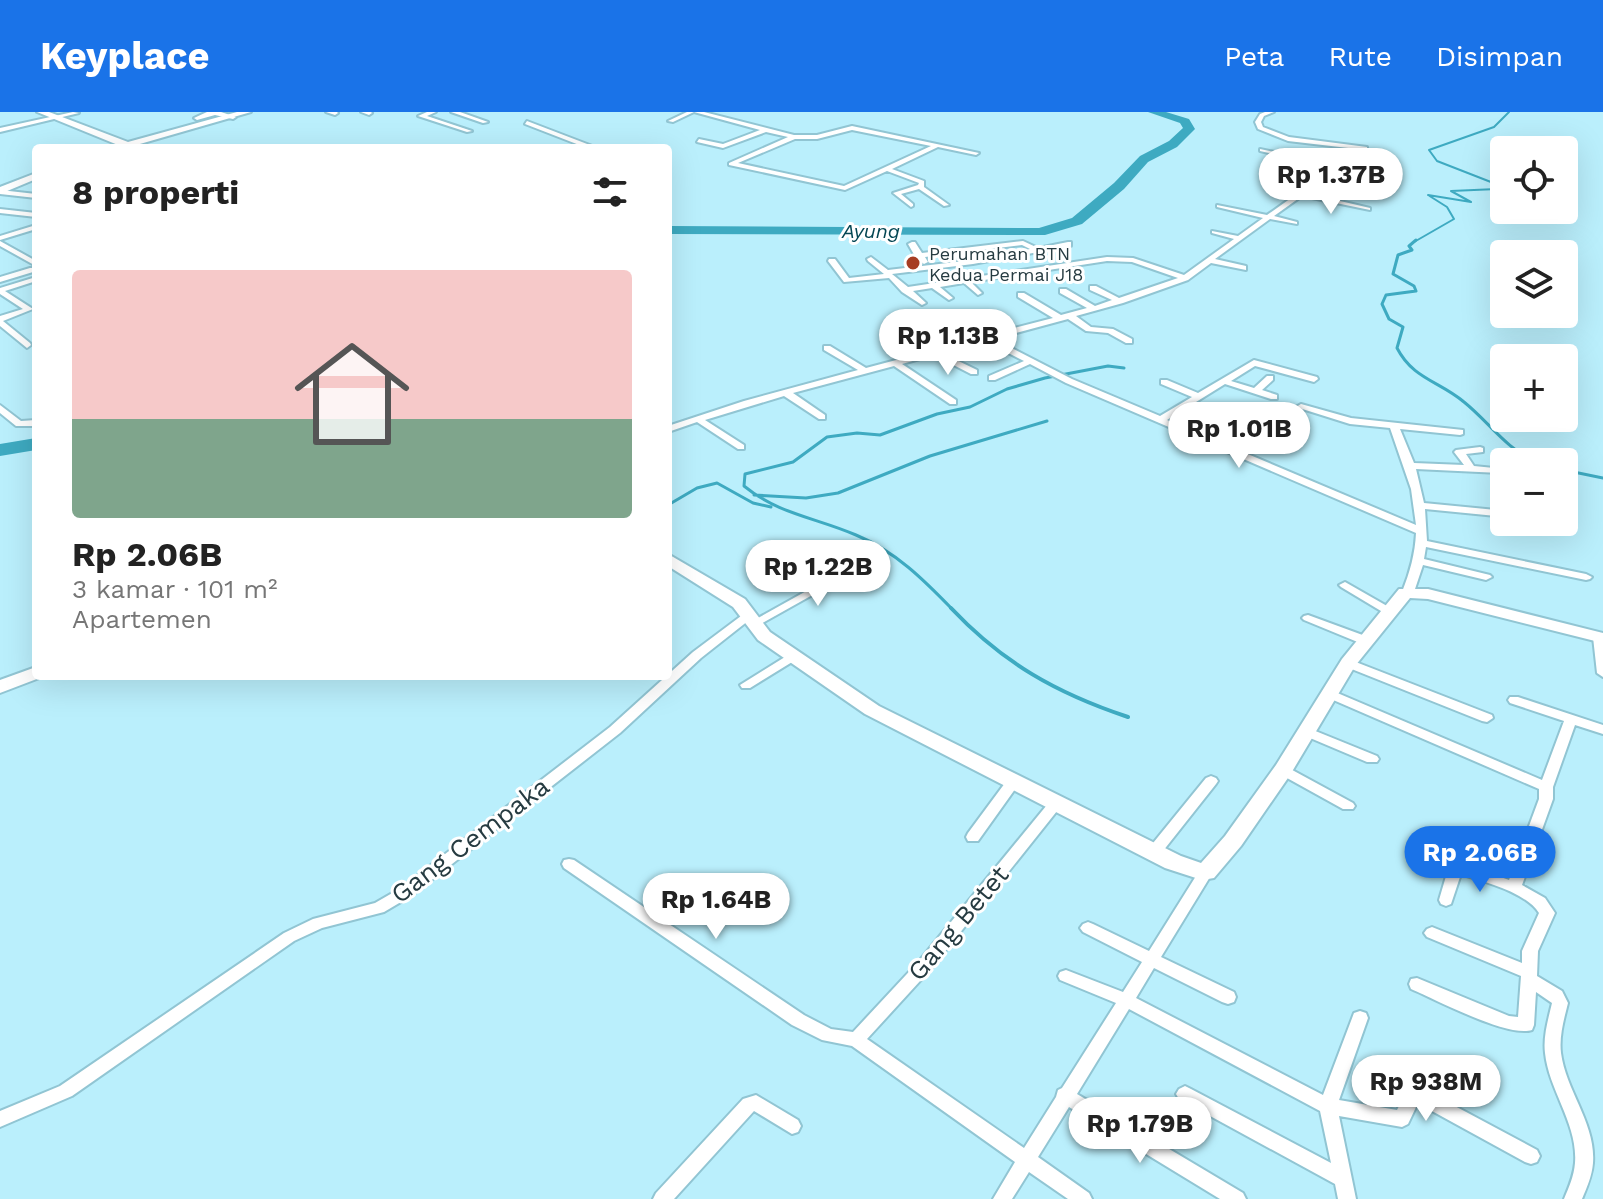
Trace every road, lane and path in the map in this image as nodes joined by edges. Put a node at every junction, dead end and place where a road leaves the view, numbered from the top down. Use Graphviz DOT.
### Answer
graph roads {
  1 [pos="41,112"];
  2 [pos="214,112"];
  3 [pos="247,112"];
  4 [pos="433,112"];
  5 [pos="454,112"];
  6 [pos="694,112"];
  7 [pos="1271,112"];
  8 [pos="76,113"];
  9 [pos="233,117"];
  10 [pos="55,118"];
  11 [pos="197,118"];
  12 [pos="671,121"];
  13 [pos="485,122"];
  14 [pos="527,123"];
  15 [pos="0,130"];
  16 [pos="765,130"];
  17 [pos="469,131"];
  18 [pos="794,137"];
  19 [pos="699,141"];
  20 [pos="126,144"];
  21 [pos="139,144"];
  22 [pos="582,144"];
  23 [pos="938,145"];
  24 [pos="1262,150"];
  25 [pos="976,153"];
  26 [pos="731,164"];
  27 [pos="1333,166"];
  28 [pos="887,169"];
  29 [pos="718,170"];
  30 [pos="1369,173"];
  31 [pos="32,178"];
  32 [pos="1317,182"];
  33 [pos="920,187"];
  34 [pos="1352,189"];
  35 [pos="2,194"];
  36 [pos="1300,194"];
  37 [pos="32,196"];
  38 [pos="911,205"];
  39 [pos="946,205"];
  40 [pos="1219,206"];
  41 [pos="1368,209"];
  42 [pos="0,211"];
  43 [pos="32,215"];
  44 [pos="1268,217"];
  45 [pos="1295,223"];
  46 [pos="32,228"];
  47 [pos="1214,232"];
  48 [pos="1241,239"];
  49 [pos="0,240"];
  50 [pos="912,244"];
  51 [pos="1068,244"];
  52 [pos="1037,250"];
  53 [pos="2,255"];
  54 [pos="919,256"];
  55 [pos="871,259"];
  56 [pos="832,261"];
  57 [pos="1212,261"];
  58 [pos="32,267"];
  59 [pos="929,267"];
  60 [pos="32,268"];
  61 [pos="1243,268"];
  62 [pos="32,270"];
  63 [pos="887,274"];
  64 [pos="1185,278"];
  65 [pos="0,280"];
  66 [pos="32,280"];
  67 [pos="966,281"];
  68 [pos="934,286"];
  69 [pos="1093,288"];
  70 [pos="905,290"];
  71 [pos="0,291"];
  72 [pos="1063,291"];
  73 [pos="978,293"];
  74 [pos="1021,295"];
  75 [pos="949,298"];
  76 [pos="1120,301"];
  77 [pos="922,303"];
  78 [pos="1094,309"];
  79 [pos="1064,317"];
  80 [pos="984,318"];
  81 [pos="0,320"];
  82 [pos="1010,333"];
  83 [pos="988,339"];
  84 [pos="1129,341"];
  85 [pos="27,345"];
  86 [pos="827,348"];
  87 [pos="936,353"];
  88 [pos="1028,362"];
  89 [pos="896,363"];
  90 [pos="865,371"];
  91 [pos="974,372"];
  92 [pos="992,378"];
  93 [pos="1270,378"];
  94 [pos="1314,379"];
  95 [pos="1224,381"];
  96 [pos="1164,382"];
  97 [pos="1256,391"];
  98 [pos="786,393"];
  99 [pos="1199,397"];
  100 [pos="1274,397"];
  101 [pos="953,402"];
  102 [pos="1301,407"];
  103 [pos="0,408"];
  104 [pos="822,417"];
  105 [pos="698,419"];
  106 [pos="1162,419"];
  107 [pos="32,423"];
  108 [pos="672,428"];
  109 [pos="1395,428"];
  110 [pos="1460,432"];
  111 [pos="741,447"];
  112 [pos="1480,450"];
  113 [pos="1412,466"];
  114 [pos="1471,468"];
  115 [pos="1490,469"];
  116 [pos="1421,506"];
  117 [pos="1490,512"];
  118 [pos="1421,537"];
  119 [pos="672,561"];
  120 [pos="1421,561"];
  121 [pos="853,568"];
  122 [pos="1486,577"];
  123 [pos="1586,577"];
  124 [pos="1345,585"];
  125 [pos="1408,592"];
  126 [pos="1390,612"];
  127 [pos="1308,618"];
  128 [pos="752,619"];
  129 [pos="1601,638"];
  130 [pos="1364,640"];
  131 [pos="793,656"];
  132 [pos="1348,663"];
  133 [pos="1603,673"];
  134 [pos="32,675"];
  135 [pos="672,678"];
  136 [pos="670,680"];
  137 [pos="746,685"];
  138 [pos="0,687"];
  139 [pos="1328,693"];
  140 [pos="1514,700"];
  141 [pos="1487,718"];
  142 [pos="1571,719"];
  143 [pos="1603,730"];
  144 [pos="1308,732"];
  145 [pos="1372,759"];
  146 [pos="1283,770"];
  147 [pos="1211,781"];
  148 [pos="1013,782"];
  149 [pos="1546,787"];
  150 [pos="1056,803"];
  151 [pos="1348,806"];
  152 [pos="973,837"];
  153 [pos="1154,852"];
  154 [pos="569,864"];
  155 [pos="1206,872"];
  156 [pos="1514,887"];
  157 [pos="1446,900"];
  158 [pos="1088,928"];
  159 [pos="1432,933"];
  160 [pos="1149,959"];
  161 [pos="1066,976"];
  162 [pos="1530,976"];
  163 [pos="1417,984"];
  164 [pos="1228,997"];
  165 [pos="1126,1000"];
  166 [pos="1360,1018"];
  167 [pos="856,1040"];
  168 [pos="1185,1094"];
  169 [pos="1064,1095"];
  170 [pos="1328,1106"];
  171 [pos="0,1119"];
  172 [pos="792,1126"];
  173 [pos="1531,1156"];
  174 [pos="1026,1160"];
  175 [pos="1343,1179"];
  176 [pos="662,1199"];
  177 [pos="1002,1199"];
  178 [pos="1083,1199"];
  179 [pos="1237,1199"];
  180 [pos="1347,1199"];
  181 [pos="1573,1199"];
  1 -- 10 [label="street"];
  2 -- 9 [label="street"];
  2 -- 11 [label="street"];
  3 -- 9 [label="street"];
  4 -- 17 [label="street"];
  5 -- 13 [label="street"];
  6 -- 12 [label="street"];
  6 -- 16 [label="street"];
  7 -- 27 [label="street"];
  8 -- 10 [label="street"];
  9 -- 21 [label="street"];
  10 -- 15 [label="street"];
  10 -- 20 [label="street"];
  14 -- 22 [label="street"];
  16 -- 18 [label="street"];
  16 -- 19 [label="street"];
  18 -- 23 [label="street"];
  18 -- 26 [label="street"];
  23 -- 25 [label="street"];
  23 -- 28 [label="street"];
  24 -- 27 [label="street"];
  26 -- 28 [label="street"];
  26 -- 29 [label="street"];
  27 -- 30 [label="street"];
  27 -- 32 [label="street"];
  28 -- 33 [label="street"];
  31 -- 35 [label="street"];
  32 -- 34 [label="street"];
  32 -- 36 [label="street"];
  33 -- 38 [label="street"];
  33 -- 39 [label="street"];
  35 -- 37 [label="street"];
  36 -- 41 [label="street"];
  36 -- 44 [label="street"];
  40 -- 44 [label="street"];
  42 -- 43 [label="street"];
  44 -- 45 [label="street"];
  44 -- 48 [label="street"];
  46 -- 49 [label="street"];
  47 -- 48 [label="street"];
  48 -- 57 [label="street"];
  49 -- 58 [label="street"];
  50 -- 54 [label="street"];
  51 -- 52 [label="street"];
  52 -- 54 [label="street"];
  52 -- 59 [label="street"];
  53 -- 60 [label="street"];
  54 -- 59 [label="street"];
  55 -- 63 [label="street"];
  56 -- 63 [label="street"];
  57 -- 61 [label="street"];
  57 -- 64 [label="street"];
  59 -- 63 [label="street"];
  62 -- 65 [label="street"];
  63 -- 70 [label="street"];
  64 -- 67 [label="street"];
  64 -- 76 [label="street"];
  66 -- 71 [label="street"];
  67 -- 68 [label="street"];
  67 -- 73 [label="street"];
  68 -- 70 [label="street"];
  68 -- 75 [label="street"];
  69 -- 76 [label="street"];
  70 -- 77 [label="street"];
  71 -- 81 [label="street"];
  72 -- 78 [label="street"];
  74 -- 79 [label="street"];
  76 -- 78 [label="street"];
  78 -- 79 [label="street"];
  79 -- 82 [label="street"];
  79 -- 84 [label="street"];
  80 -- 82 [label="street"];
  81 -- 85 [label="street"];
  82 -- 83 [label="street"];
  83 -- 87 [label="street"];
  83 -- 88 [label="street"];
  86 -- 90 [label="street"];
  87 -- 89 [label="street"];
  87 -- 91 [label="street"];
  88 -- 92 [label="street"];
  88 -- 106 [label="street"];
  89 -- 90 [label="street"];
  89 -- 101 [label="street"];
  90 -- 98 [label="street"];
  93 -- 97 [label="street"];
  94 -- 95 [label="street"];
  95 -- 97 [label="street"];
  95 -- 99 [label="street"];
  96 -- 99 [label="street"];
  97 -- 100 [label="street"];
  98 -- 104 [label="street"];
  98 -- 105 [label="street"];
  99 -- 106 [label="street"];
  102 -- 109 [label="street"];
  103 -- 107 [label="street"];
  105 -- 108 [label="street"];
  105 -- 111 [label="street"];
  106 -- 118 [label="street"];
  109 -- 110 [label="street"];
  109 -- 113 [label="street"];
  112 -- 114 [label="street"];
  113 -- 114 [label="street"];
  113 -- 116 [label="street"];
  114 -- 115 [label="street"];
  116 -- 117 [label="street"];
  116 -- 118 [label="street"];
  118 -- 120 [label="street"];
  118 -- 123 [label="street"];
  119 -- 128 [label="street"];
  120 -- 122 [label="street"];
  120 -- 125 [label="street"];
  121 -- 128 [label="street, Gang Cempaka"];
  124 -- 126 [label="street"];
  125 -- 126 [label="street"];
  125 -- 129 [label="street"];
  126 -- 130 [label="street"];
  127 -- 130 [label="street"];
  128 -- 131 [label="street"];
  128 -- 135 [label="street, Gang Cempaka"];
  129 -- 133 [label="street"];
  130 -- 132 [label="street"];
  131 -- 137 [label="street"];
  131 -- 148 [label="street"];
  132 -- 139 [label="street"];
  132 -- 141 [label="street"];
  134 -- 138 [label="street"];
  136 -- 171 [label="street, Gang Cempaka"];
  139 -- 144 [label="street"];
  139 -- 149 [label="street"];
  140 -- 142 [label="street"];
  142 -- 143 [label="street"];
  142 -- 149 [label="street"];
  144 -- 145 [label="street"];
  144 -- 146 [label="street"];
  146 -- 151 [label="street"];
  146 -- 155 [label="street"];
  147 -- 153 [label="street"];
  148 -- 150 [label="street"];
  148 -- 152 [label="street"];
  149 -- 156 [label="street"];
  150 -- 153 [label="street"];
  150 -- 167 [label="street, Gang Betet"];
  153 -- 155 [label="street"];
  154 -- 167 [label="street"];
  155 -- 160 [label="street"];
  156 -- 157 [label="street"];
  156 -- 162 [label="street"];
  158 -- 160 [label="street"];
  159 -- 162 [label="street"];
  160 -- 164 [label="street"];
  160 -- 165 [label="street"];
  161 -- 165 [label="street"];
  162 -- 163 [label="street"];
  162 -- 181 [label="street"];
  165 -- 169 [label="street"];
  165 -- 170 [label="street"];
  166 -- 170 [label="street"];
  167 -- 174 [label="street"];
  168 -- 175 [label="street"];
  169 -- 174 [label="street"];
  169 -- 179 [label="street"];
  170 -- 173 [label="street"];
  170 -- 175 [label="street"];
  172 -- 176 [label="street"];
  174 -- 177 [label="street"];
  174 -- 178 [label="street"];
  175 -- 180 [label="street"];
}
